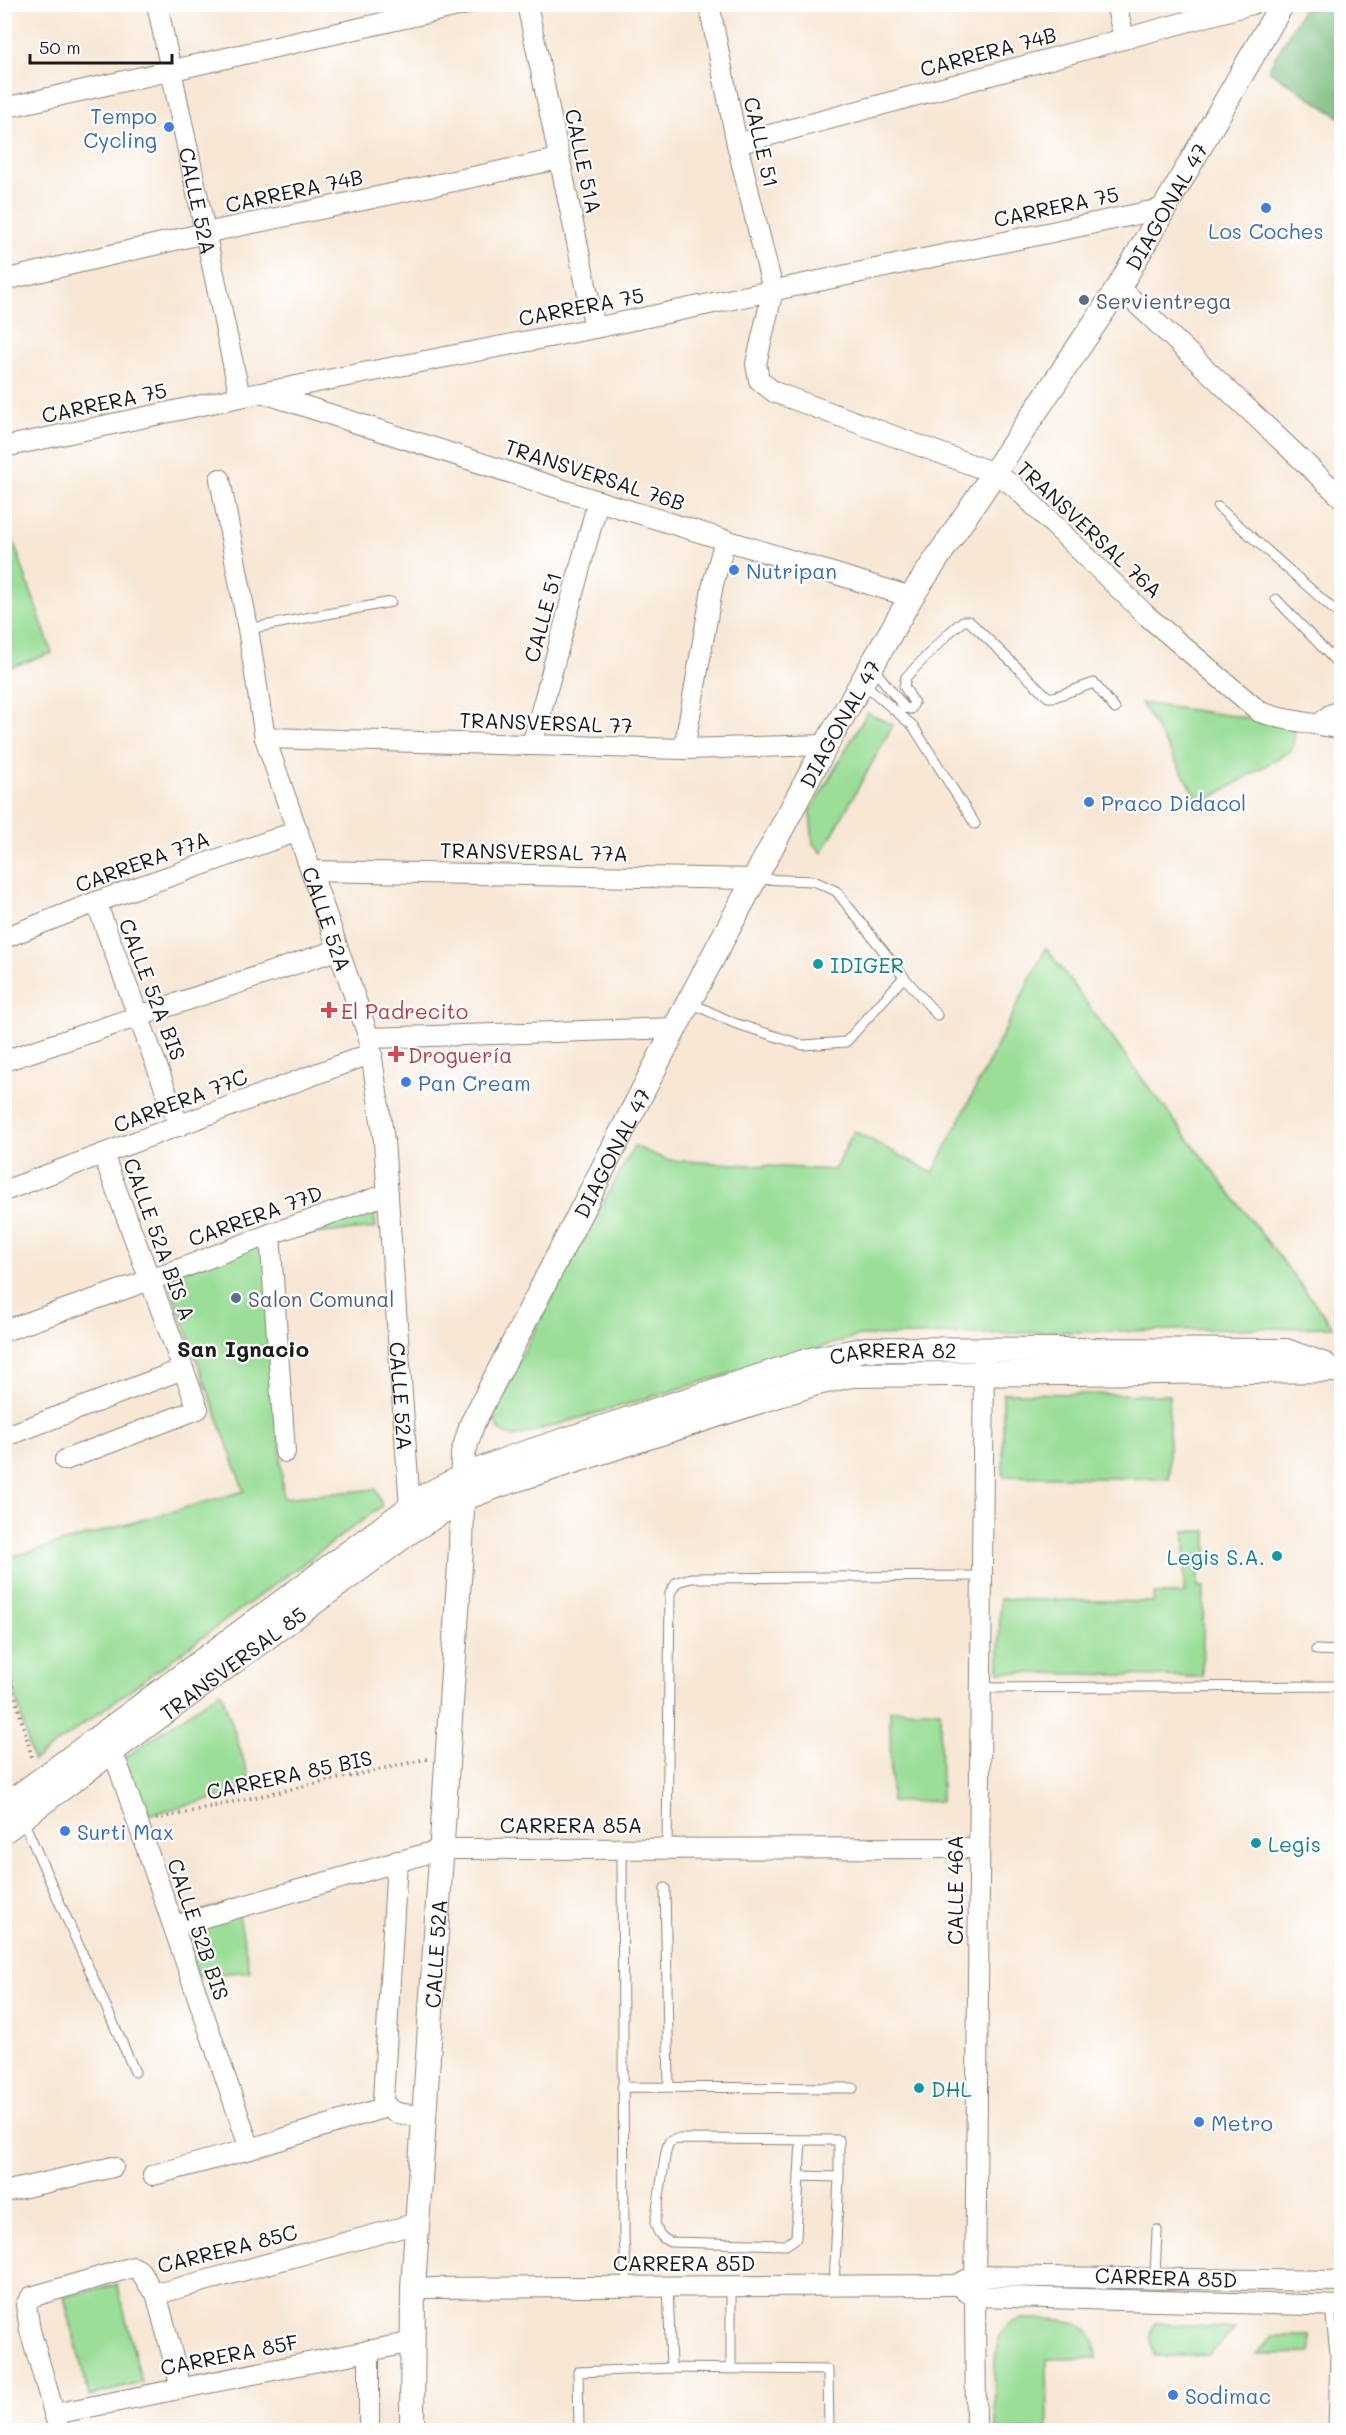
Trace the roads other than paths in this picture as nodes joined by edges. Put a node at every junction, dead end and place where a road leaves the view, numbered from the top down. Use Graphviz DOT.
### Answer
graph roads {
  1 [pos="157,4"];
  2 [pos="467,4"];
  3 [pos="527,4"];
  4 [pos="709,4"];
  5 [pos="1116,4"];
  6 [pos="1252,4"];
  7 [pos="1282,4"];
  8 [pos="1124,38"];
  9 [pos="171,71"];
  10 [pos="4,108"];
  11 [pos="737,144"];
  12 [pos="560,159"];
  13 [pos="1166,208"];
  14 [pos="205,233"];
  15 [pos="4,280"];
  16 [pos="1119,287"];
  17 [pos="773,290"];
  18 [pos="595,328"];
  19 [pos="265,393"];
  20 [pos="240,397"];
  21 [pos="4,447"];
  22 [pos="994,473"];
  23 [pos="220,479"];
  24 [pos="1341,498"];
  25 [pos="598,501"];
  26 [pos="1218,507"];
  27 [pos="725,540"];
  28 [pos="911,597"];
  29 [pos="1276,599"];
  30 [pos="391,602"];
  31 [pos="1341,617"];
  32 [pos="248,629"];
  33 [pos="1341,668"];
  34 [pos="867,674"];
  35 [pos="1115,709"];
  36 [pos="1341,710"];
  37 [pos="1320,724"];
  38 [pos="1341,729"];
  39 [pos="265,738"];
  40 [pos="826,745"];
  41 [pos="532,746"];
  42 [pos="684,749"];
  43 [pos="975,824"];
  44 [pos="297,831"];
  45 [pos="312,871"];
  46 [pos="755,879"];
  47 [pos="96,902"];
  48 [pos="4,938"];
  49 [pos="337,950"];
  50 [pos="904,977"];
  51 [pos="689,1002"];
  52 [pos="937,1015"];
  53 [pos="138,1017"];
  54 [pos="675,1029"];
  55 [pos="371,1046"];
  56 [pos="4,1061"];
  57 [pos="179,1126"];
  58 [pos="103,1154"];
  59 [pos="4,1191"];
  60 [pos="388,1194"];
  61 [pos="270,1234"];
  62 [pos="150,1280"];
  63 [pos="4,1331"];
  64 [pos="984,1350"];
  65 [pos="183,1369"];
  66 [pos="1340,1370"];
  67 [pos="983,1375"];
  68 [pos="4,1437"];
  69 [pos="285,1452"];
  70 [pos="65,1460"];
  71 [pos="462,1488"];
  72 [pos="410,1508"];
  73 [pos="981,1576"];
  74 [pos="1316,1650"];
  75 [pos="1341,1651"];
  76 [pos="1341,1686"];
  77 [pos="980,1688"];
  78 [pos="111,1752"];
  79 [pos="11,1814"];
  80 [pos="622,1848"];
  81 [pos="667,1848"];
  82 [pos="978,1848"];
  83 [pos="442,1849"];
  84 [pos="397,1861"];
  85 [pos="665,1888"];
  86 [pos="174,1926"];
  87 [pos="135,2072"];
  88 [pos="669,2086"];
  89 [pos="622,2087"];
  90 [pos="853,2088"];
  91 [pos="386,2107"];
  92 [pos="424,2116"];
  93 [pos="801,2140"];
  94 [pos="250,2149"];
  95 [pos="113,2167"];
  96 [pos="153,2175"];
  97 [pos="799,2176"];
  98 [pos="838,2177"];
  99 [pos="4,2192"];
  100 [pos="417,2223"];
  101 [pos="1157,2230"];
  102 [pos="975,2276"];
  103 [pos="1155,2278"];
  104 [pos="1341,2281"];
  105 [pos="731,2285"];
  106 [pos="955,2285"];
  107 [pos="627,2286"];
  108 [pos="668,2286"];
  109 [pos="834,2287"];
  110 [pos="413,2288"];
  111 [pos="156,2293"];
  112 [pos="975,2296"];
  113 [pos="1336,2306"];
  114 [pos="413,2342"];
  115 [pos="369,2350"];
  116 [pos="671,2368"];
  117 [pos="731,2368"];
  118 [pos="181,2388"];
  119 [pos="1338,2400"];
  120 [pos="56,2422"];
  121 [pos="369,2430"];
  122 [pos="412,2430"];
  123 [pos="579,2430"];
  124 [pos="829,2430"];
  125 [pos="976,2430"];
  126 [pos="1333,2430"];
  1 -- 9 [label="street, CALLE 52A"];
  2 -- 9 [label="street"];
  3 -- 12 [label="street, CALLE 51A"];
  4 -- 11 [label="street, CALLE 51"];
  5 -- 8 [label="street"];
  6 -- 8 [label="street, CARRERA 74B"];
  7 -- 13 [label="street, DIAGONAL 47"];
  8 -- 11 [label="street, CARRERA 74B"];
  9 -- 10 [label="street"];
  9 -- 14 [label="street, CALLE 52A"];
  11 -- 17 [label="street, CALLE 51"];
  12 -- 14 [label="street, CARRERA 74B"];
  12 -- 18 [label="street, CALLE 51A"];
  13 -- 16 [label="street, DIAGONAL 47"];
  13 -- 17 [label="street, CARRERA 75"];
  14 -- 15 [label="street, CARRERA 74B"];
  14 -- 20 [label="street, CALLE 52A"];
  16 -- 22 [label="street, DIAGONAL 47"];
  16 -- 24 [label="street"];
  17 -- 18 [label="street, CARRERA 75"];
  17 -- 22 [label="street, TRANSVERSAL 76A"];
  18 -- 19 [label="street, CARRERA 75"];
  19 -- 20 [label="street, CARRERA 75"];
  19 -- 25 [label="street, TRANSVERSAL 76B"];
  20 -- 21 [label="street, CARRERA 75"];
  22 -- 28 [label="street, DIAGONAL 47"];
  22 -- 37 [label="street, TRANSVERSAL 76A"];
  23 -- 32 [label="street, CALLE 52A"];
  25 -- 27 [label="street, TRANSVERSAL 76B"];
  25 -- 41 [label="street, CALLE 51"];
  26 -- 31 [label="lane"];
  27 -- 28 [label="street, TRANSVERSAL 76B"];
  27 -- 42 [label="street"];
  28 -- 34 [label="street, DIAGONAL 47"];
  29 -- 33 [label="lane"];
  30 -- 32 [label="lane"];
  32 -- 39 [label="street, CALLE 52A"];
  34 -- 35 [label="lane"];
  34 -- 40 [label="street, DIAGONAL 47"];
  34 -- 43 [label="lane"];
  36 -- 37 [label="street"];
  37 -- 38 [label="street, TRANSVERSAL 76A"];
  39 -- 41 [label="street, TRANSVERSAL 77"];
  39 -- 44 [label="street, CALLE 52A"];
  40 -- 42 [label="street, TRANSVERSAL 77"];
  40 -- 46 [label="street, DIAGONAL 47"];
  41 -- 42 [label="street, TRANSVERSAL 77"];
  44 -- 45 [label="street, CALLE 52A"];
  44 -- 47 [label="street, CARRERA 77A"];
  45 -- 46 [label="street, TRANSVERSAL 77A"];
  45 -- 49 [label="street, CALLE 52A"];
  46 -- 50 [label="lane"];
  46 -- 51 [label="street, DIAGONAL 47"];
  47 -- 48 [label="street, CARRERA 77A"];
  47 -- 53 [label="street, CALLE 52A BIS"];
  49 -- 53 [label="street"];
  49 -- 55 [label="street, CALLE 52A"];
  50 -- 51 [label="lane"];
  50 -- 52 [label="lane"];
  51 -- 54 [label="street, DIAGONAL 47"];
  53 -- 56 [label="street"];
  53 -- 57 [label="street, CALLE 52A BIS"];
  54 -- 55 [label="street, CARRERA 77C"];
  54 -- 71 [label="street, DIAGONAL 47"];
  55 -- 57 [label="street, CARRERA 77C"];
  55 -- 60 [label="street, CALLE 52A"];
  57 -- 58 [label="street, CARRERA 77C"];
  58 -- 59 [label="street, CARRERA 77C"];
  58 -- 62 [label="street, CALLE 52A BIS A"];
  60 -- 61 [label="street, CARRERA 77D"];
  60 -- 72 [label="street, CALLE 52A"];
  61 -- 62 [label="street, CARRERA 77D"];
  61 -- 69 [label="street"];
  62 -- 63 [label="street, CARRERA 77D"];
  62 -- 65 [label="street, CALLE 52A BIS A"];
  64 -- 66 [label="street, CARRERA 82"];
  64 -- 67 [label="street, CALLE 46A"];
  64 -- 71 [label="street, CARRERA 82"];
  65 -- 68 [label="street"];
  65 -- 70 [label="street, CALLE 52A BIS A"];
  66 -- 67 [label="street, CARRERA 82"];
  67 -- 71 [label="street, CARRERA 82"];
  67 -- 73 [label="street, CALLE 46A"];
  71 -- 72 [label="street, TRANSVERSAL 85"];
  71 -- 78 [label="street, TRANSVERSAL 85"];
  71 -- 83 [label="street, CALLE 52A"];
  72 -- 79 [label="street, TRANSVERSAL 85"];
  73 -- 77 [label="street, CALLE 46A"];
  73 -- 81 [label="lane"];
  74 -- 75 [label="lane"];
  76 -- 77 [label="lane"];
  77 -- 82 [label="street, CALLE 46A"];
  78 -- 79 [label="street, TRANSVERSAL 85"];
  78 -- 86 [label="street, CALLE 52B BIS"];
  79 -- 87 [label="lane"];
  80 -- 81 [label="street, CARRERA 85A"];
  80 -- 83 [label="street, CARRERA 85A"];
  80 -- 89 [label="lane"];
  81 -- 82 [label="street, CARRERA 85A"];
  82 -- 102 [label="street, CALLE 46A"];
  83 -- 84 [label="street, CARRERA 85A"];
  83 -- 92 [label="street, CALLE 52A"];
  84 -- 86 [label="street, CARRERA 85A"];
  84 -- 91 [label="street"];
  85 -- 88 [label="lane"];
  86 -- 94 [label="street, CALLE 52B BIS"];
  88 -- 89 [label="lane"];
  88 -- 90 [label="lane"];
  89 -- 107 [label="lane"];
  91 -- 92 [label="street"];
  91 -- 94 [label="street"];
  92 -- 100 [label="street, CALLE 52A"];
  93 -- 97 [label="lane"];
  93 -- 97 [label="lane"];
  93 -- 98 [label="lane"];
  94 -- 96 [label="street"];
  95 -- 99 [label="street"];
  97 -- 98 [label="lane"];
  98 -- 109 [label="lane"];
  100 -- 110 [label="street, CALLE 52A"];
  100 -- 111 [label="street, CARRERA 85C"];
  101 -- 103 [label="lane"];
  102 -- 103 [label="street, CARRERA 85D"];
  102 -- 106 [label="street, CARRERA 85D"];
  102 -- 112 [label="street, CALLE 46A"];
  103 -- 104 [label="street, CARRERA 85D"];
  105 -- 108 [label="street, CARRERA 85D"];
  105 -- 109 [label="street, CARRERA 85D"];
  105 -- 117 [label="lane"];
  106 -- 109 [label="street, CARRERA 85D"];
  106 -- 112 [label="street, CARRERA 85D"];
  107 -- 108 [label="street, CARRERA 85D"];
  107 -- 110 [label="street, CARRERA 85D"];
  108 -- 116 [label="lane"];
  110 -- 114 [label="street, CALLE 52A"];
  111 -- 118 [label="street"];
  111 -- 120 [label="street, CARRERA 85C"];
  112 -- 113 [label="street, CARRERA 85D"];
  112 -- 125 [label="street, CALLE 46A"];
  113 -- 119 [label="lane"];
  114 -- 115 [label="street, CARRERA 85F"];
  114 -- 122 [label="street, CALLE 52A"];
  115 -- 118 [label="street, CARRERA 85F"];
  115 -- 121 [label="street"];
  116 -- 117 [label="lane"];
  116 -- 123 [label="lane"];
  117 -- 124 [label="lane"];
  118 -- 120 [label="street, CARRERA 85F"];
  119 -- 126 [label="lane"];
}
